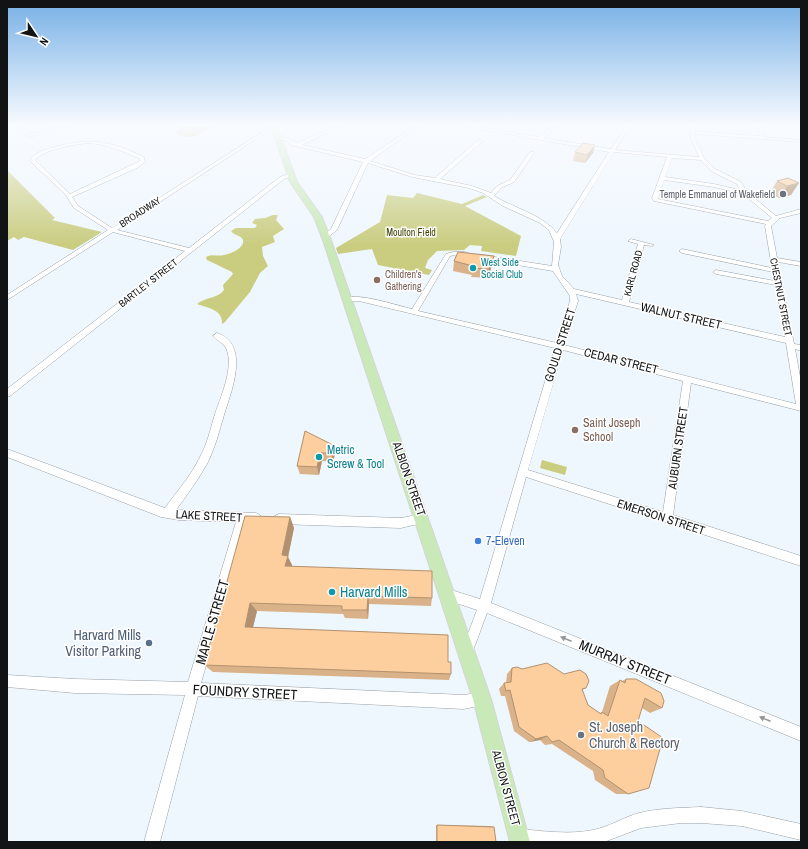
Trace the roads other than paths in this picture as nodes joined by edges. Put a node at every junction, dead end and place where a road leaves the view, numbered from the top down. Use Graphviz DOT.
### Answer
graph roads {
  1 [pos="37,166"];
  2 [pos="137,166"];
  3 [pos="211,166"];
  4 [pos="288,166"];
  5 [pos="364,166"];
  6 [pos="381,166"];
  7 [pos="452,166"];
  8 [pos="523,166"];
  9 [pos="604,166"];
  10 [pos="667,166"];
  11 [pos="709,166"];
  12 [pos="291,175"];
  13 [pos="722,175"];
  14 [pos="662,178"];
  15 [pos="436,180"];
  16 [pos="716,185"];
  17 [pos="499,187"];
  18 [pos="479,190"];
  19 [pos="745,193"];
  20 [pos="69,196"];
  21 [pos="491,196"];
  22 [pos="801,211"];
  23 [pos="776,218"];
  24 [pos="542,222"];
  25 [pos="769,222"];
  26 [pos="564,227"];
  27 [pos="111,230"];
  28 [pos="326,236"];
  29 [pos="556,238"];
  30 [pos="631,241"];
  31 [pos="641,243"];
  32 [pos="651,245"];
  33 [pos="189,250"];
  34 [pos="682,251"];
  35 [pos="774,259"];
  36 [pos="801,264"];
  37 [pos="556,269"];
  38 [pos="776,271"];
  39 [pos="716,272"];
  40 [pos="779,284"];
  41 [pos="572,291"];
  42 [pos="7,298"];
  43 [pos="347,299"];
  44 [pos="625,304"];
  45 [pos="414,312"];
  46 [pos="217,336"];
  47 [pos="790,344"];
  48 [pos="559,346"];
  49 [pos="801,348"];
  50 [pos="688,378"];
  51 [pos="7,394"];
  52 [pos="801,407"];
  53 [pos="7,453"];
  54 [pos="522,472"];
  55 [pos="168,513"];
  56 [pos="243,517"];
  57 [pos="667,518"];
  58 [pos="422,519"];
  59 [pos="801,561"];
  60 [pos="448,595"];
  61 [pos="484,606"];
  62 [pos="467,652"];
  63 [pos="7,681"];
  64 [pos="193,689"];
  65 [pos="482,699"];
  66 [pos="801,734"];
  67 [pos="801,832"];
  68 [pos="519,840"];
  69 [pos="152,842"];
  1 -- 20 [label="street"];
  2 -- 20 [label="street"];
  3 -- 27 [label="street, BROADWAY"];
  4 -- 12 [label="main road, ALBION STREET"];
  5 -- 28 [label="street"];
  6 -- 15 [label="street"];
  7 -- 15 [label="street"];
  8 -- 17 [label="street"];
  9 -- 26 [label="street"];
  10 -- 14 [label="street"];
  11 -- 13 [label="street"];
  12 -- 28 [label="main road, ALBION STREET"];
  12 -- 33 [label="street, BARTLEY STREET"];
  13 -- 16 [label="street"];
  13 -- 19 [label="street"];
  14 -- 16 [label="street"];
  14 -- 25 [label="street"];
  15 -- 18 [label="street"];
  16 -- 19 [label="street"];
  17 -- 18 [label="street"];
  17 -- 21 [label="street"];
  18 -- 21 [label="street"];
  19 -- 23 [label="street"];
  20 -- 27 [label="street"];
  21 -- 24 [label="street"];
  22 -- 23 [label="street"];
  23 -- 25 [label="street"];
  24 -- 26 [label="street"];
  24 -- 29 [label="street"];
  25 -- 35 [label="street, CHESTNUT STREET"];
  26 -- 29 [label="street"];
  27 -- 33 [label="street"];
  27 -- 42 [label="street, BROADWAY"];
  28 -- 43 [label="main road, ALBION STREET"];
  29 -- 37 [label="street"];
  30 -- 31 [label="street, KARL ROAD"];
  31 -- 32 [label="street, KARL ROAD"];
  31 -- 44 [label="street, KARL ROAD"];
  33 -- 51 [label="street, BARTLEY STREET"];
  34 -- 38 [label="street"];
  35 -- 36 [label="street"];
  35 -- 38 [label="street, CHESTNUT STREET"];
  37 -- 41 [label="street, GOULD STREET"];
  37 -- 45 [label="street"];
  38 -- 40 [label="street, CHESTNUT STREET"];
  39 -- 40 [label="street"];
  40 -- 47 [label="street, CHESTNUT STREET"];
  41 -- 44 [label="street, WALNUT STREET"];
  41 -- 48 [label="street, GOULD STREET"];
  43 -- 45 [label="street, CEDAR STREET"];
  43 -- 58 [label="main road, ALBION STREET"];
  44 -- 47 [label="street, WALNUT STREET"];
  45 -- 48 [label="street, CEDAR STREET"];
  46 -- 55 [label="street"];
  47 -- 49 [label="street, WALNUT STREET"];
  47 -- 52 [label="street, CHESTNUT STREET"];
  48 -- 50 [label="street, CEDAR STREET"];
  48 -- 54 [label="street, GOULD STREET"];
  50 -- 52 [label="street, CEDAR STREET"];
  50 -- 57 [label="street, AUBURN STREET"];
  53 -- 55 [label="street, LAKE STREET"];
  54 -- 57 [label="street, EMERSON STREET"];
  54 -- 61 [label="street, GOULD STREET"];
  55 -- 56 [label="street, LAKE STREET"];
  56 -- 58 [label="street, LAKE STREET"];
  56 -- 64 [label="street, MAPLE STREET"];
  57 -- 59 [label="street, EMERSON STREET"];
  58 -- 60 [label="main road, ALBION STREET"];
  60 -- 61 [label="street, MURRAY STREET"];
  60 -- 62 [label="main road, ALBION STREET"];
  61 -- 62 [label="street, GOULD STREET"];
  66 -- 61 [label="street, MURRAY STREET, one-way"];
  62 -- 65 [label="main road, ALBION STREET"];
  63 -- 64 [label="street, FOUNDRY STREET"];
  64 -- 65 [label="street, FOUNDRY STREET"];
  64 -- 69 [label="street, MAPLE STREET"];
  65 -- 68 [label="main road, ALBION STREET"];
  67 -- 68 [label="street"];
}
